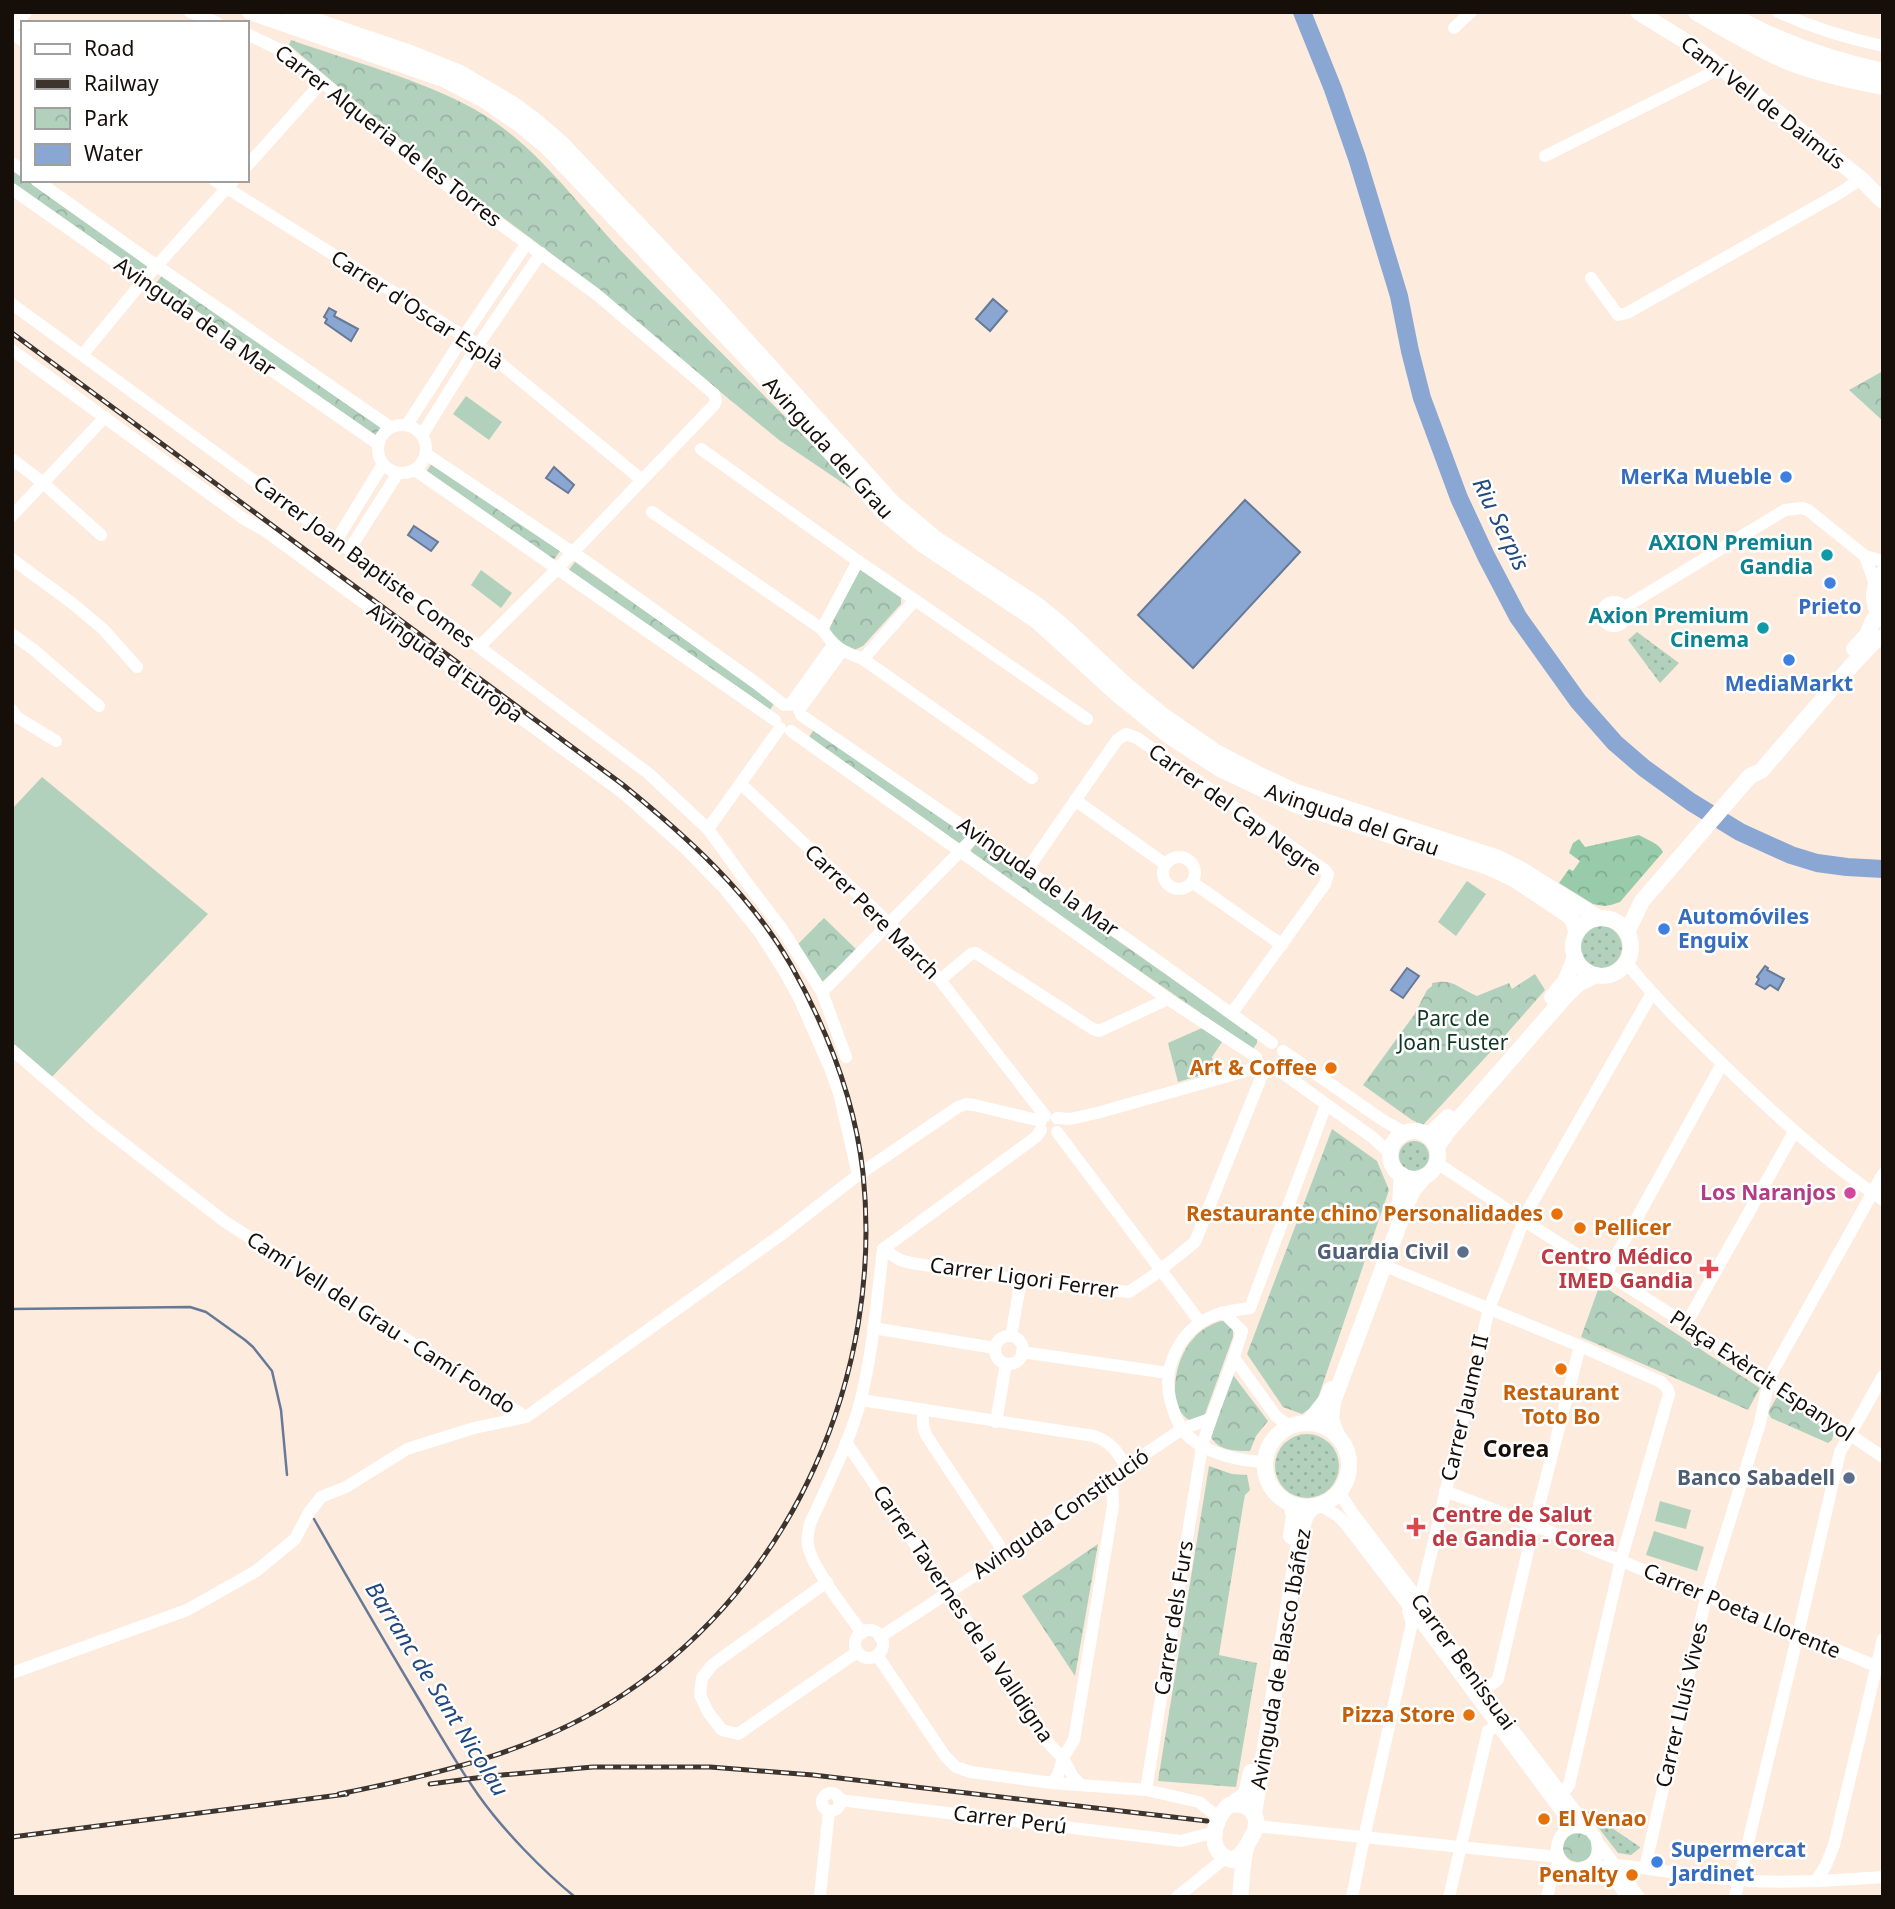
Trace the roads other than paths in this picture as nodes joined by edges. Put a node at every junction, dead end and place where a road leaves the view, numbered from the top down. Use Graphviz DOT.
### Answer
graph roads {
  1 [pos="26,12"];
  2 [pos="190,12"];
  3 [pos="250,12"];
  4 [pos="290,12"];
  5 [pos="1471,12"];
  6 [pos="1638,12"];
  7 [pos="1697,12"];
  8 [pos="1726,12"];
  9 [pos="1778,12"];
  10 [pos="213,21"];
  11 [pos="12,28"];
  12 [pos="1454,28"];
  13 [pos="248,34"];
  14 [pos="1883,46"];
  15 [pos="1720,67"];
  16 [pos="1883,72"];
  17 [pos="322,82"];
  18 [pos="1883,86"];
  19 [pos="1545,156"];
  20 [pos="248,165"];
  21 [pos="1861,179"];
  22 [pos="39,182"];
  23 [pos="230,184"];
  24 [pos="12,188"];
  25 [pos="1883,201"];
  26 [pos="527,243"];
  27 [pos="541,253"];
  28 [pos="157,266"];
  29 [pos="1591,278"];
  30 [pos="143,281"];
  31 [pos="12,304"];
  32 [pos="464,336"];
  33 [pos="478,345"];
  34 [pos="12,349"];
  35 [pos="83,354"];
  36 [pos="105,417"];
  37 [pos="407,425"];
  38 [pos="390,427"];
  39 [pos="422,435"];
  40 [pos="378,444"];
  41 [pos="701,449"];
  42 [pos="426,454"];
  43 [pos="12,459"];
  44 [pos="383,464"];
  45 [pos="415,470"];
  46 [pos="398,473"];
  47 [pos="642,480"];
  48 [pos="43,482"];
  49 [pos="652,512"];
  50 [pos="12,516"];
  51 [pos="101,535"];
  52 [pos="336,541"];
  53 [pos="349,550"];
  54 [pos="573,552"];
  55 [pos="1865,556"];
  56 [pos="12,559"];
  57 [pos="858,561"];
  58 [pos="1883,561"];
  59 [pos="557,569"];
  60 [pos="1879,578"];
  61 [pos="915,600"];
  62 [pos="1625,607"];
  63 [pos="1880,617"];
  64 [pos="822,629"];
  65 [pos="12,634"];
  66 [pos="1883,637"];
  67 [pos="479,647"];
  68 [pos="837,648"];
  69 [pos="863,659"];
  70 [pos="137,667"];
  71 [pos="99,706"];
  72 [pos="793,709"];
  73 [pos="14,716"];
  74 [pos="1087,719"];
  75 [pos="782,726"];
  76 [pos="56,741"];
  77 [pos="1751,776"];
  78 [pos="1032,778"];
  79 [pos="741,784"];
  80 [pos="1075,800"];
  81 [pos="708,829"];
  82 [pos="976,835"];
  83 [pos="961,852"];
  84 [pos="1165,864"];
  85 [pos="1027,870"];
  86 [pos="1192,882"];
  87 [pos="1639,904"];
  88 [pos="1601,918"];
  89 [pos="890,924"];
  90 [pos="1577,932"];
  91 [pos="1627,932"];
  92 [pos="1282,945"];
  93 [pos="1575,957"];
  94 [pos="1626,962"];
  95 [pos="1596,975"];
  96 [pos="940,980"];
  97 [pos="822,992"];
  98 [pos="1651,993"];
  99 [pos="1168,999"];
  100 [pos="1232,1013"];
  101 [pos="1272,1043"];
  102 [pos="12,1050"];
  103 [pos="1283,1051"];
  104 [pos="846,1056"];
  105 [pos="1722,1064"];
  106 [pos="1264,1066"];
  107 [pos="1326,1105"];
  108 [pos="1025,1117"];
  109 [pos="1047,1128"];
  110 [pos="1794,1132"];
  111 [pos="1406,1133"];
  112 [pos="1434,1149"];
  113 [pos="1391,1154"];
  114 [pos="1883,1174"];
  115 [pos="858,1175"];
  116 [pos="1402,1175"];
  117 [pos="1425,1176"];
  118 [pos="1877,1196"];
  119 [pos="1523,1220"];
  120 [pos="883,1250"];
  121 [pos="1385,1266"];
  122 [pos="1161,1270"];
  123 [pos="1606,1274"];
  124 [pos="1021,1280"];
  125 [pos="1250,1308"];
  126 [pos="1489,1309"];
  127 [pos="1223,1312"];
  128 [pos="1200,1322"];
  129 [pos="1686,1324"];
  130 [pos="873,1328"];
  131 [pos="1242,1331"];
  132 [pos="1011,1336"];
  133 [pos="1580,1346"];
  134 [pos="995,1348"];
  135 [pos="1023,1352"];
  136 [pos="1234,1358"];
  137 [pos="1006,1364"];
  138 [pos="1168,1373"];
  139 [pos="1883,1376"];
  140 [pos="1769,1381"];
  141 [pos="861,1400"];
  142 [pos="923,1410"];
  143 [pos="526,1418"];
  144 [pos="1210,1419"];
  145 [pos="996,1422"];
  146 [pos="1309,1422"];
  147 [pos="1289,1426"];
  148 [pos="1182,1429"];
  149 [pos="1337,1435"];
  150 [pos="1847,1439"];
  151 [pos="846,1442"];
  152 [pos="1202,1447"];
  153 [pos="1883,1457"];
  154 [pos="1264,1462"];
  155 [pos="1126,1467"];
  156 [pos="1112,1478"];
  157 [pos="1445,1491"];
  158 [pos="1339,1492"];
  159 [pos="1291,1504"];
  160 [pos="1316,1506"];
  161 [pos="1534,1524"];
  162 [pos="1005,1554"];
  163 [pos="1621,1560"];
  164 [pos="827,1582"];
  165 [pos="948,1593"];
  166 [pos="1706,1597"];
  167 [pos="1410,1599"];
  168 [pos="862,1633"];
  169 [pos="1798,1634"];
  170 [pos="880,1637"];
  171 [pos="1883,1639"];
  172 [pos="858,1652"];
  173 [pos="877,1655"];
  174 [pos="1880,1667"];
  175 [pos="12,1673"];
  176 [pos="1482,1689"];
  177 [pos="1498,1725"];
  178 [pos="1063,1758"];
  179 [pos="1052,1783"];
  180 [pos="1081,1785"];
  181 [pos="1146,1790"];
  182 [pos="1562,1794"];
  183 [pos="1255,1819"];
  184 [pos="1567,1830"];
  185 [pos="1589,1830"];
  186 [pos="1224,1832"];
  187 [pos="1364,1838"];
  188 [pos="1598,1843"];
  189 [pos="1247,1846"];
  190 [pos="1460,1847"];
  191 [pos="1559,1858"];
  192 [pos="1592,1863"];
  193 [pos="1616,1866"];
  194 [pos="1645,1868"];
  195 [pos="1883,1877"];
  196 [pos="1738,1880"];
  197 [pos="1816,1881"];
  198 [pos="820,1895"];
  199 [pos="1177,1897"];
  200 [pos="1231,1897"];
  201 [pos="1240,1897"];
  202 [pos="1352,1897"];
  203 [pos="1449,1897"];
  204 [pos="1547,1897"];
  205 [pos="1627,1897"];
  206 [pos="1639,1897"];
  207 [pos="1735,1897"];
  1 -- 11 [label="street"];
  2 -- 10 [label="street"];
  3 -- 90 [label="main road, Avinguda del Grau"];
  4 -- 88 [label="main road, Avinguda del Grau"];
  5 -- 12 [label="street"];
  6 -- 15 [label="main road, Camí Vell de Daimús"];
  7 -- 18 [label="highway"];
  8 -- 16 [label="highway"];
  9 -- 14 [label="street"];
  13 -- 17 [label="street, Carrer Alqueria de les Torres"];
  15 -- 19 [label="street"];
  15 -- 21 [label="main road, Camí Vell de Daimús"];
  17 -- 20 [label="street"];
  17 -- 26 [label="street, Carrer Alqueria de les Torres"];
  21 -- 25 [label="main road, Camí Vell de Daimús"];
  21 -- 29 [label="street"];
  22 -- 28 [label="street, Avinguda de la Mar"];
  23 -- 28 [label="street"];
  23 -- 32 [label="street, Carrer d'Oscar Esplà"];
  24 -- 30 [label="street, Avinguda de la Mar"];
  26 -- 27 [label="street, Carrer Alqueria de les Torres"];
  26 -- 32 [label="street"];
  27 -- 33 [label="street"];
  27 -- 47 [label="street"];
  28 -- 30 [label="street"];
  28 -- 38 [label="street, Avinguda de la Mar"];
  30 -- 35 [label="street"];
  30 -- 40 [label="street, Avinguda de la Mar"];
  31 -- 35 [label="street, Carrer Joan Baptiste Comes"];
  32 -- 33 [label="street, Carrer d'Oscar Esplà"];
  32 -- 37 [label="street"];
  33 -- 39 [label="street"];
  33 -- 47 [label="street, Carrer d'Oscar Esplà"];
  34 -- 36 [label="street, Avinguda d'Europa"];
  35 -- 52 [label="street, Carrer Joan Baptiste Comes"];
  36 -- 48 [label="street"];
  36 -- 115 [label="street, Avinguda d'Europa"];
  37 -- 38 [label="street"];
  37 -- 39 [label="street"];
  38 -- 40 [label="street"];
  39 -- 42 [label="street"];
  40 -- 44 [label="street"];
  41 -- 57 [label="street"];
  42 -- 45 [label="street"];
  42 -- 54 [label="street, Avinguda de la Mar"];
  43 -- 48 [label="street"];
  44 -- 46 [label="street"];
  44 -- 52 [label="street"];
  45 -- 46 [label="street"];
  45 -- 59 [label="street, Avinguda de la Mar"];
  46 -- 53 [label="street"];
  47 -- 54 [label="street"];
  48 -- 50 [label="street"];
  48 -- 51 [label="street"];
  49 -- 64 [label="street"];
  52 -- 53 [label="street, Carrer Joan Baptiste Comes"];
  53 -- 67 [label="street, Carrer Joan Baptiste Comes"];
  54 -- 59 [label="street"];
  54 -- 72 [label="street, Avinguda de la Mar"];
  55 -- 58 [label="street"];
  55 -- 60 [label="street"];
  55 -- 62 [label="street"];
  56 -- 70 [label="street"];
  57 -- 61 [label="street"];
  57 -- 64 [label="street"];
  59 -- 67 [label="street"];
  59 -- 75 [label="street, Avinguda de la Mar"];
  60 -- 63 [label="main road"];
  61 -- 69 [label="street"];
  61 -- 74 [label="street"];
  63 -- 77 [label="main road"];
  64 -- 68 [label="street"];
  65 -- 71 [label="street"];
  66 -- 77 [label="main road"];
  67 -- 81 [label="street, Carrer Joan Baptiste Comes"];
  68 -- 69 [label="street"];
  68 -- 72 [label="street"];
  69 -- 78 [label="street"];
  72 -- 75 [label="street"];
  72 -- 75 [label="street"];
  72 -- 82 [label="street, Avinguda de la Mar"];
  73 -- 76 [label="street"];
  75 -- 79 [label="street"];
  75 -- 83 [label="street, Avinguda de la Mar"];
  77 -- 87 [label="main road"];
  79 -- 81 [label="street"];
  79 -- 89 [label="street, Carrer Pere March"];
  80 -- 84 [label="street"];
  80 -- 85 [label="street"];
  80 -- 92 [label="street, Carrer del Cap Negre"];
  81 -- 97 [label="street, Carrer Joan Baptiste Comes"];
  82 -- 83 [label="street"];
  82 -- 85 [label="street, Avinguda de la Mar"];
  83 -- 89 [label="street"];
  83 -- 99 [label="street, Avinguda de la Mar"];
  84 -- 86 [label="street"];
  84 -- 86 [label="street"];
  85 -- 100 [label="street, Avinguda de la Mar"];
  86 -- 92 [label="street"];
  87 -- 88 [label="main road"];
  87 -- 91 [label="main road"];
  88 -- 90 [label="main road"];
  88 -- 91 [label="main road"];
  89 -- 96 [label="street, Carrer Pere March"];
  89 -- 97 [label="street"];
  90 -- 93 [label="main road"];
  91 -- 94 [label="main road"];
  92 -- 100 [label="street"];
  93 -- 95 [label="main road"];
  93 -- 112 [label="main road"];
  94 -- 95 [label="main road"];
  94 -- 98 [label="street"];
  95 -- 112 [label="main road"];
  96 -- 99 [label="street"];
  96 -- 109 [label="street, Carrer Pere March"];
  97 -- 104 [label="street, Carrer Joan Baptiste Comes"];
  98 -- 105 [label="street"];
  98 -- 119 [label="street, Carrer Jaume II"];
  99 -- 106 [label="street, Avinguda de la Mar"];
  100 -- 101 [label="street, Avinguda de la Mar"];
  101 -- 103 [label="street, Avinguda de la Mar"];
  101 -- 106 [label="street"];
  102 -- 143 [label="street, Camí Vell del Grau - Camí Fondo"];
  103 -- 106 [label="street, Carrer Ligori Ferrer"];
  103 -- 111 [label="street"];
  105 -- 110 [label="street"];
  105 -- 123 [label="street"];
  106 -- 107 [label="street, Avinguda de la Mar"];
  106 -- 109 [label="street"];
  106 -- 122 [label="street, Carrer Ligori Ferrer"];
  107 -- 113 [label="street, Avinguda de la Mar"];
  107 -- 125 [label="street"];
  108 -- 109 [label="street"];
  108 -- 109 [label="street"];
  108 -- 115 [label="street, Camí Vell del Grau - Camí Fondo"];
  109 -- 120 [label="street"];
  109 -- 122 [label="street, Carrer Pere March"];
  110 -- 118 [label="street"];
  110 -- 129 [label="street"];
  111 -- 112 [label="main road"];
  111 -- 113 [label="main road"];
  112 -- 117 [label="main road"];
  112 -- 119 [label="street"];
  113 -- 116 [label="main road"];
  114 -- 118 [label="street, Carrer Lluís Vives"];
  115 -- 143 [label="street, Camí Vell del Grau - Camí Fondo"];
  116 -- 117 [label="main road"];
  116 -- 146 [label="main road"];
  117 -- 121 [label="main road"];
  118 -- 140 [label="street, Carrer Lluís Vives"];
  119 -- 123 [label="street"];
  119 -- 126 [label="street, Carrer Jaume II"];
  120 -- 124 [label="street, Carrer Ligori Ferrer"];
  120 -- 130 [label="street"];
  121 -- 126 [label="street"];
  121 -- 149 [label="main road"];
  122 -- 124 [label="street, Carrer Ligori Ferrer"];
  122 -- 128 [label="street, Carrer Pere March"];
  123 -- 129 [label="street, Plaça Exèrcit Espanyol"];
  124 -- 132 [label="street"];
  125 -- 127 [label="street"];
  125 -- 131 [label="street, Carrer dels Furs"];
  126 -- 133 [label="street"];
  126 -- 157 [label="street, Carrer Jaume II"];
  127 -- 128 [label="street"];
  127 -- 131 [label="street"];
  128 -- 138 [label="street"];
  129 -- 140 [label="street, Plaça Exèrcit Espanyol"];
  130 -- 134 [label="street"];
  130 -- 141 [label="street"];
  131 -- 136 [label="street, Carrer dels Furs"];
  132 -- 134 [label="street"];
  132 -- 135 [label="street"];
  133 -- 161 [label="street"];
  133 -- 163 [label="street"];
  134 -- 137 [label="street"];
  135 -- 137 [label="street"];
  135 -- 138 [label="street"];
  136 -- 144 [label="street, Carrer dels Furs"];
  136 -- 147 [label="street"];
  137 -- 145 [label="street"];
  138 -- 148 [label="street"];
  139 -- 150 [label="street"];
  140 -- 150 [label="street, Plaça Exèrcit Espanyol"];
  140 -- 166 [label="street, Carrer Lluís Vives"];
  141 -- 142 [label="street"];
  141 -- 151 [label="street"];
  142 -- 145 [label="street"];
  142 -- 162 [label="street"];
  143 -- 175 [label="street"];
  144 -- 148 [label="street, Avinguda Constitució"];
  144 -- 152 [label="street, Carrer dels Furs"];
  145 -- 155 [label="street"];
  146 -- 147 [label="main road"];
  146 -- 149 [label="main road"];
  147 -- 154 [label="main road"];
  148 -- 152 [label="street"];
  148 -- 155 [label="street, Avinguda Constitució"];
  149 -- 158 [label="main road"];
  150 -- 153 [label="street, Plaça Exèrcit Espanyol"];
  150 -- 169 [label="street"];
  151 -- 164 [label="street"];
  151 -- 165 [label="street, Carrer Tavernes de la Valldigna"];
  152 -- 154 [label="street"];
  152 -- 181 [label="street, Carrer dels Furs"];
  154 -- 159 [label="main road"];
  155 -- 156 [label="street, Avinguda Constitució"];
  156 -- 162 [label="street, Avinguda Constitució"];
  156 -- 178 [label="street"];
  157 -- 161 [label="street, Carrer Poeta Llorente"];
  157 -- 167 [label="street, Carrer Jaume II"];
  158 -- 160 [label="main road"];
  158 -- 167 [label="street, Carrer Benissuai"];
  159 -- 160 [label="main road"];
  159 -- 186 [label="main road, Avinguda de Blasco Ibáñez"];
  160 -- 167 [label="street, Carrer Benissuai"];
  160 -- 183 [label="main road, Avinguda de Blasco Ibáñez"];
  161 -- 163 [label="street, Carrer Poeta Llorente"];
  161 -- 176 [label="street"];
  162 -- 165 [label="street, Avinguda Constitució"];
  163 -- 166 [label="street, Carrer Poeta Llorente"];
  163 -- 182 [label="street"];
  164 -- 168 [label="street"];
  164 -- 172 [label="street"];
  165 -- 170 [label="street, Avinguda Constitució"];
  165 -- 178 [label="street, Carrer Tavernes de la Valldigna"];
  166 -- 169 [label="street, Carrer Poeta Llorente"];
  166 -- 194 [label="street, Carrer Lluís Vives"];
  167 -- 176 [label="street, Carrer Benissuai"];
  167 -- 177 [label="street, Carrer Benissuai"];
  167 -- 187 [label="street, Carrer Jaume II"];
  168 -- 170 [label="street"];
  168 -- 172 [label="street"];
  169 -- 174 [label="street, Carrer Poeta Llorente"];
  169 -- 196 [label="street"];
  170 -- 173 [label="street"];
  171 -- 174 [label="street"];
  172 -- 173 [label="street"];
  173 -- 179 [label="street"];
  174 -- 197 [label="street"];
  176 -- 182 [label="street, Carrer Benissuai"];
  177 -- 184 [label="street, Carrer Benissuai"];
  177 -- 190 [label="street"];
  178 -- 179 [label="street"];
  178 -- 180 [label="street, Carrer Tavernes de la Valldigna"];
  179 -- 180 [label="street"];
  180 -- 181 [label="street"];
  181 -- 186 [label="street"];
  182 -- 185 [label="street, Carrer Benissuai"];
  183 -- 186 [label="main road"];
  183 -- 187 [label="street"];
  183 -- 189 [label="main road, Avinguda de Blasco Ibáñez"];
  184 -- 185 [label="street"];
  184 -- 191 [label="street"];
  185 -- 188 [label="street"];
  186 -- 189 [label="main road"];
  186 -- 198 [label="street, Carrer Perú"];
  186 -- 199 [label="street"];
  186 -- 200 [label="main road, Avinguda de Blasco Ibáñez"];
  187 -- 190 [label="street"];
  187 -- 202 [label="street, Carrer Jaume II"];
  188 -- 192 [label="street"];
  188 -- 193 [label="street"];
  189 -- 201 [label="main road"];
  190 -- 191 [label="street"];
  190 -- 203 [label="street"];
  191 -- 192 [label="street"];
  191 -- 204 [label="street"];
  192 -- 205 [label="street"];
  193 -- 194 [label="street"];
  193 -- 206 [label="street"];
  194 -- 196 [label="street"];
  195 -- 197 [label="street"];
  196 -- 197 [label="street"];
  196 -- 207 [label="street"];
}
